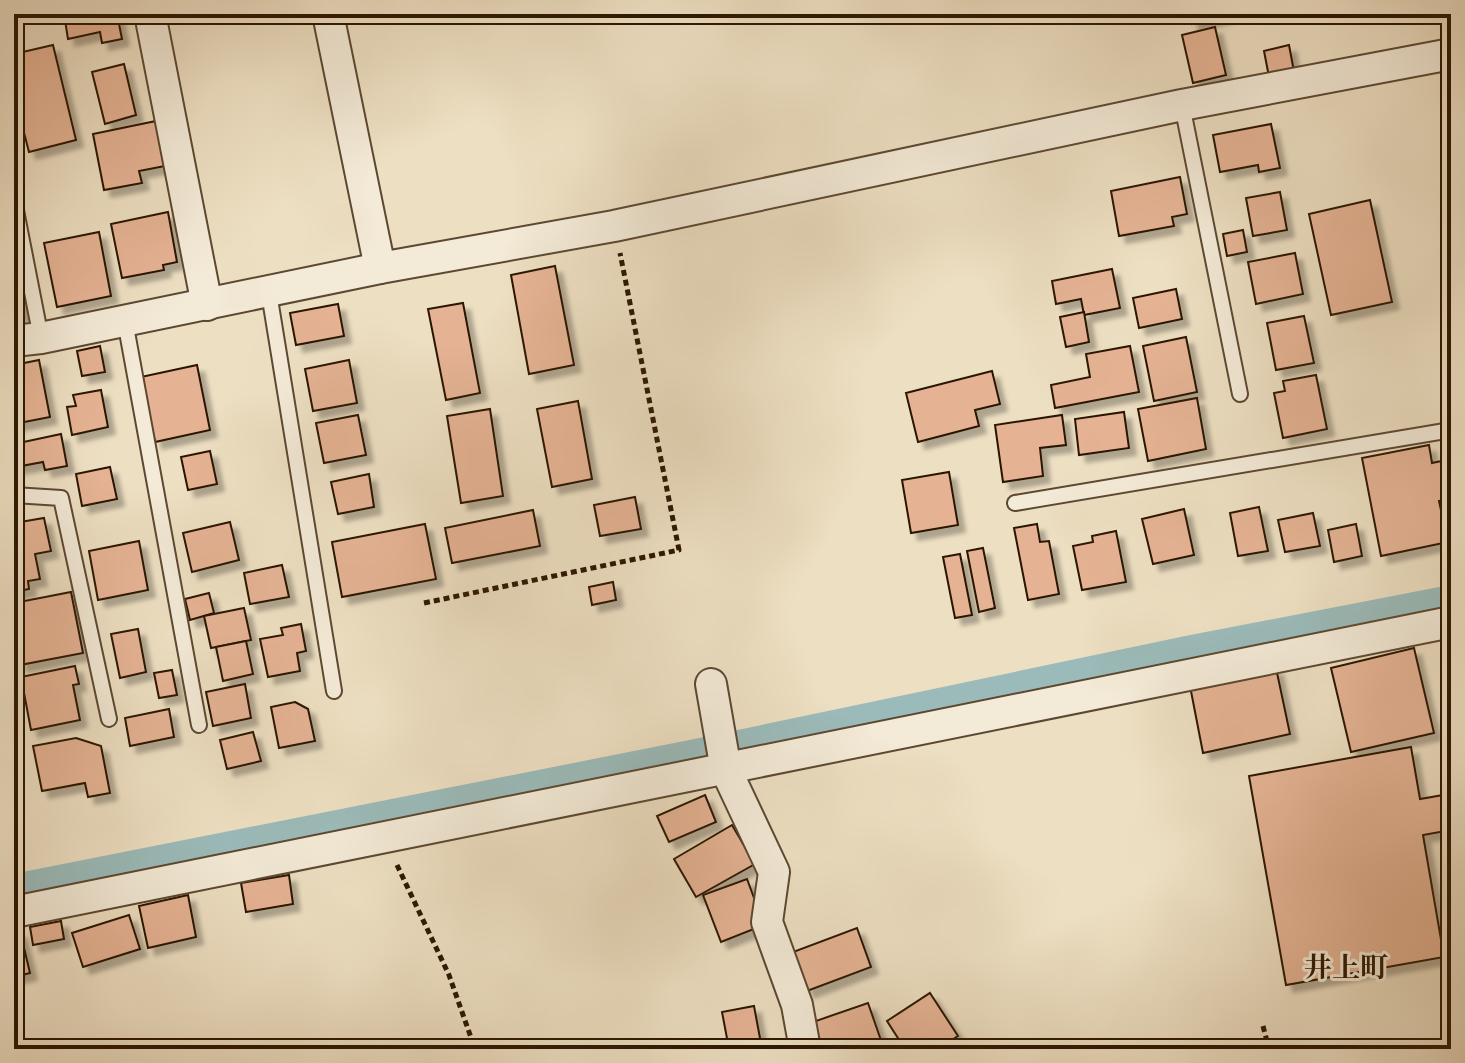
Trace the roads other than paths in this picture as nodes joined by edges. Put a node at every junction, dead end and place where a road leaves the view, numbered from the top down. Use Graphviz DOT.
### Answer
graph roads {
  1 [pos="150,14"];
  2 [pos="328,14"];
  3 [pos="1451,54"];
  4 [pos="1182,105"];
  5 [pos="14,200"];
  6 [pos="380,268"];
  7 [pos="269,293"];
  8 [pos="207,305"];
  9 [pos="125,321"];
  10 [pos="27,340"];
  11 [pos="1240,394"];
  12 [pos="1451,430"];
  13 [pos="14,495"];
  14 [pos="1015,503"];
  15 [pos="1451,622"];
  16 [pos="711,684"];
  17 [pos="334,691"];
  18 [pos="109,719"];
  19 [pos="199,725"];
  20 [pos="726,770"];
  21 [pos="14,912"];
  22 [pos="805,1049"];
  1 -- 8 [label="street"];
  2 -- 6 [label="street"];
  3 -- 4 [label="street"];
  4 -- 6 [label="street"];
  4 -- 11 [label="lane"];
  5 -- 10 [label="lane"];
  6 -- 7 [label="street"];
  7 -- 8 [label="street"];
  7 -- 17 [label="lane"];
  8 -- 9 [label="street"];
  9 -- 10 [label="street"];
  9 -- 19 [label="lane"];
  12 -- 14 [label="lane"];
  13 -- 18 [label="lane"];
  15 -- 20 [label="street"];
  16 -- 20 [label="street"];
  20 -- 21 [label="street"];
  20 -- 22 [label="street"];
}
